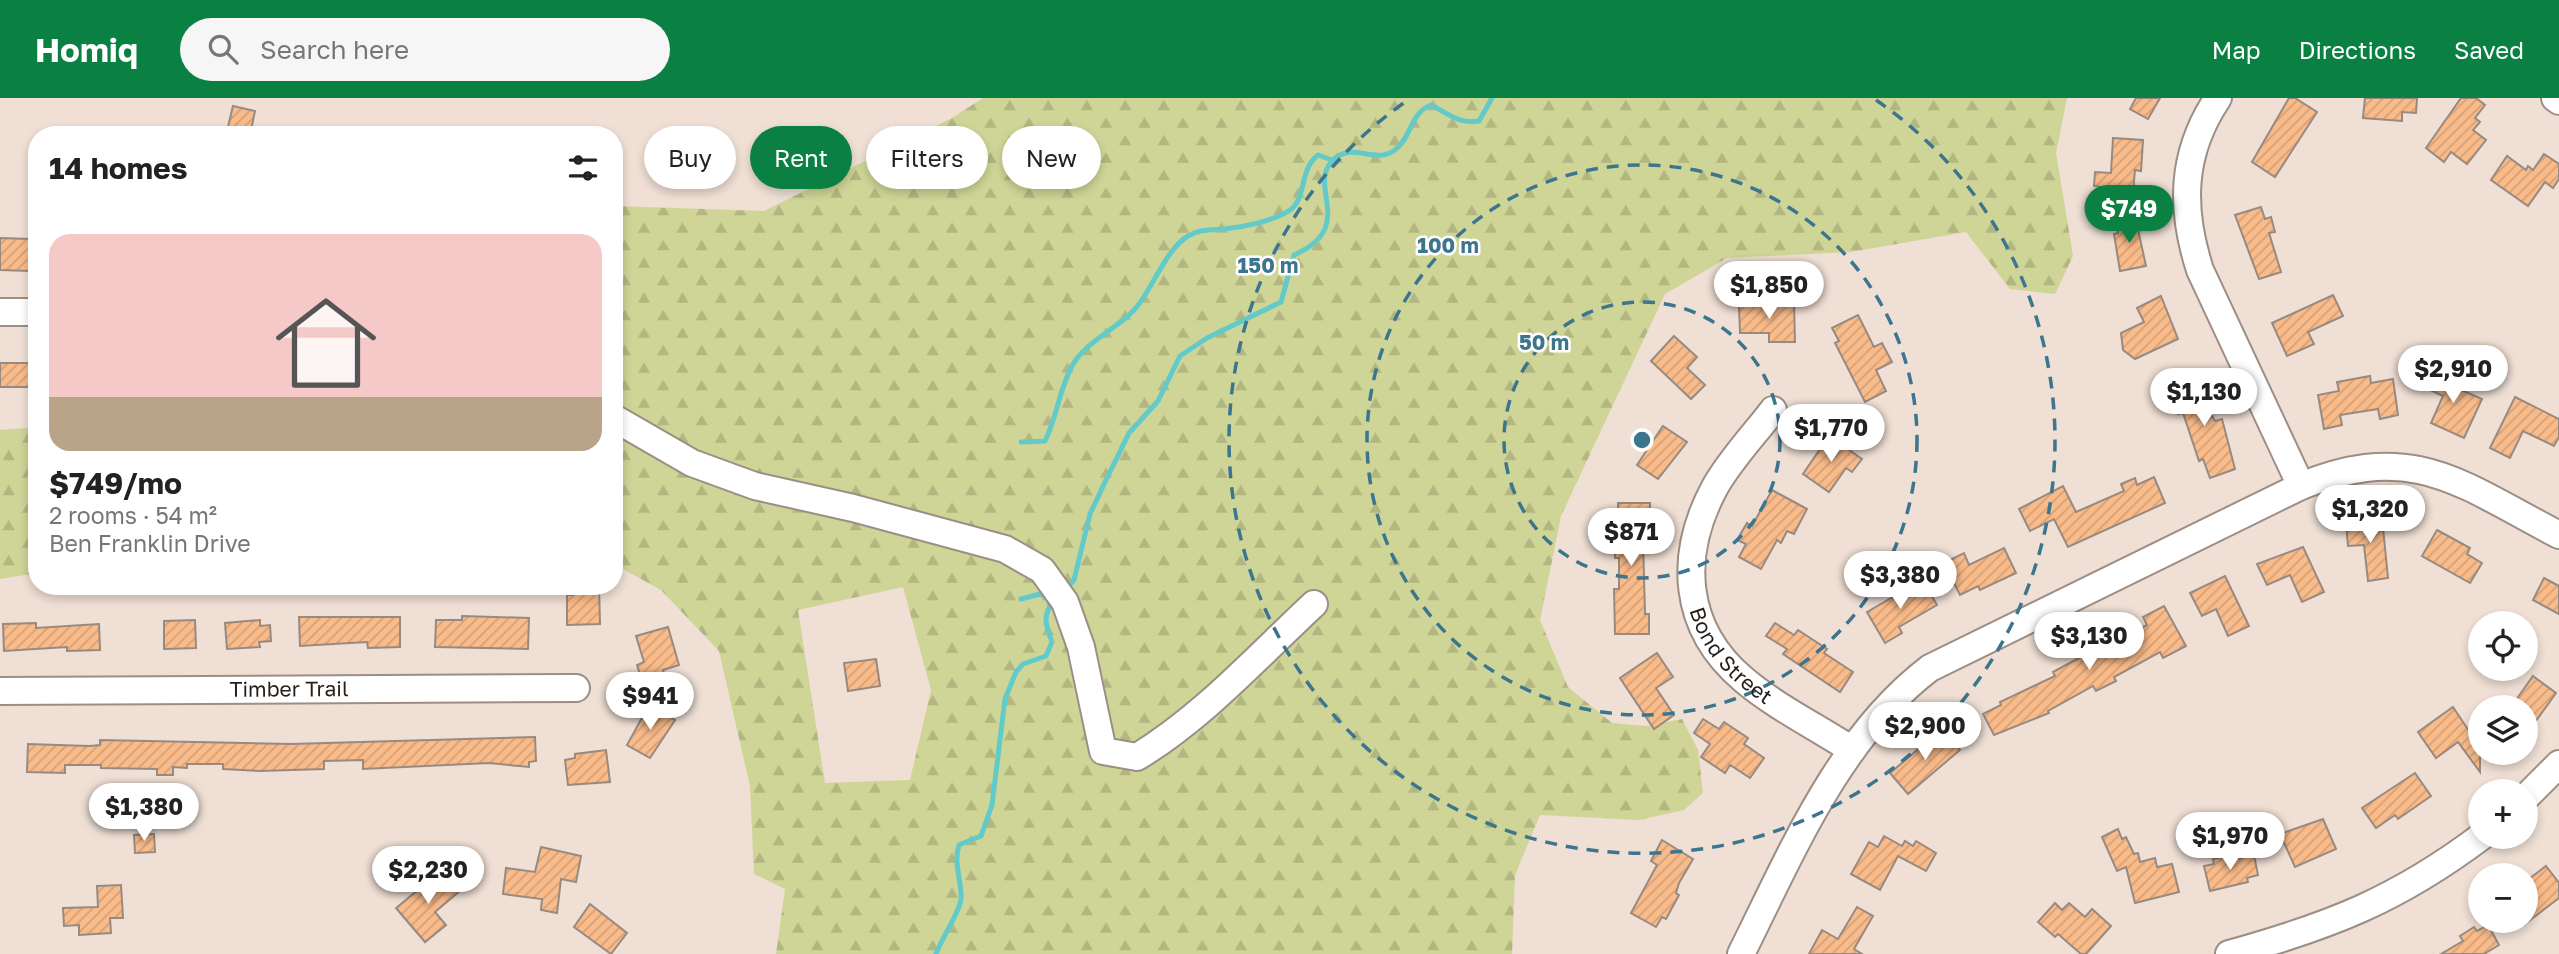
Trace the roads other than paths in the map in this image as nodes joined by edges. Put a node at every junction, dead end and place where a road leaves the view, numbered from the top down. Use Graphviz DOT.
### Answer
graph roads {
  1 [pos="2218,98"];
  2 [pos="0,312"];
  3 [pos="28,312"];
  4 [pos="1773,410"];
  5 [pos="623,423"];
  6 [pos="2301,486"];
  7 [pos="2559,535"];
  8 [pos="1314,604"];
  9 [pos="576,688"];
  10 [pos="0,691"];
  11 [pos="1852,750"];
  12 [pos="2559,764"];
  13 [pos="2538,786"];
  14 [pos="2468,846"];
  15 [pos="1741,954"];
  16 [pos="2230,954"];
  1 -- 6 [label="street"];
  2 -- 3 [label="street"];
  4 -- 11 [label="street, Bond Street"];
  5 -- 8 [label="street"];
  6 -- 7 [label="street"];
  6 -- 11 [label="street"];
  9 -- 10 [label="street, Timber Trail"];
  11 -- 15 [label="street"];
  12 -- 13 [label="street"];
  14 -- 16 [label="street"];
}
